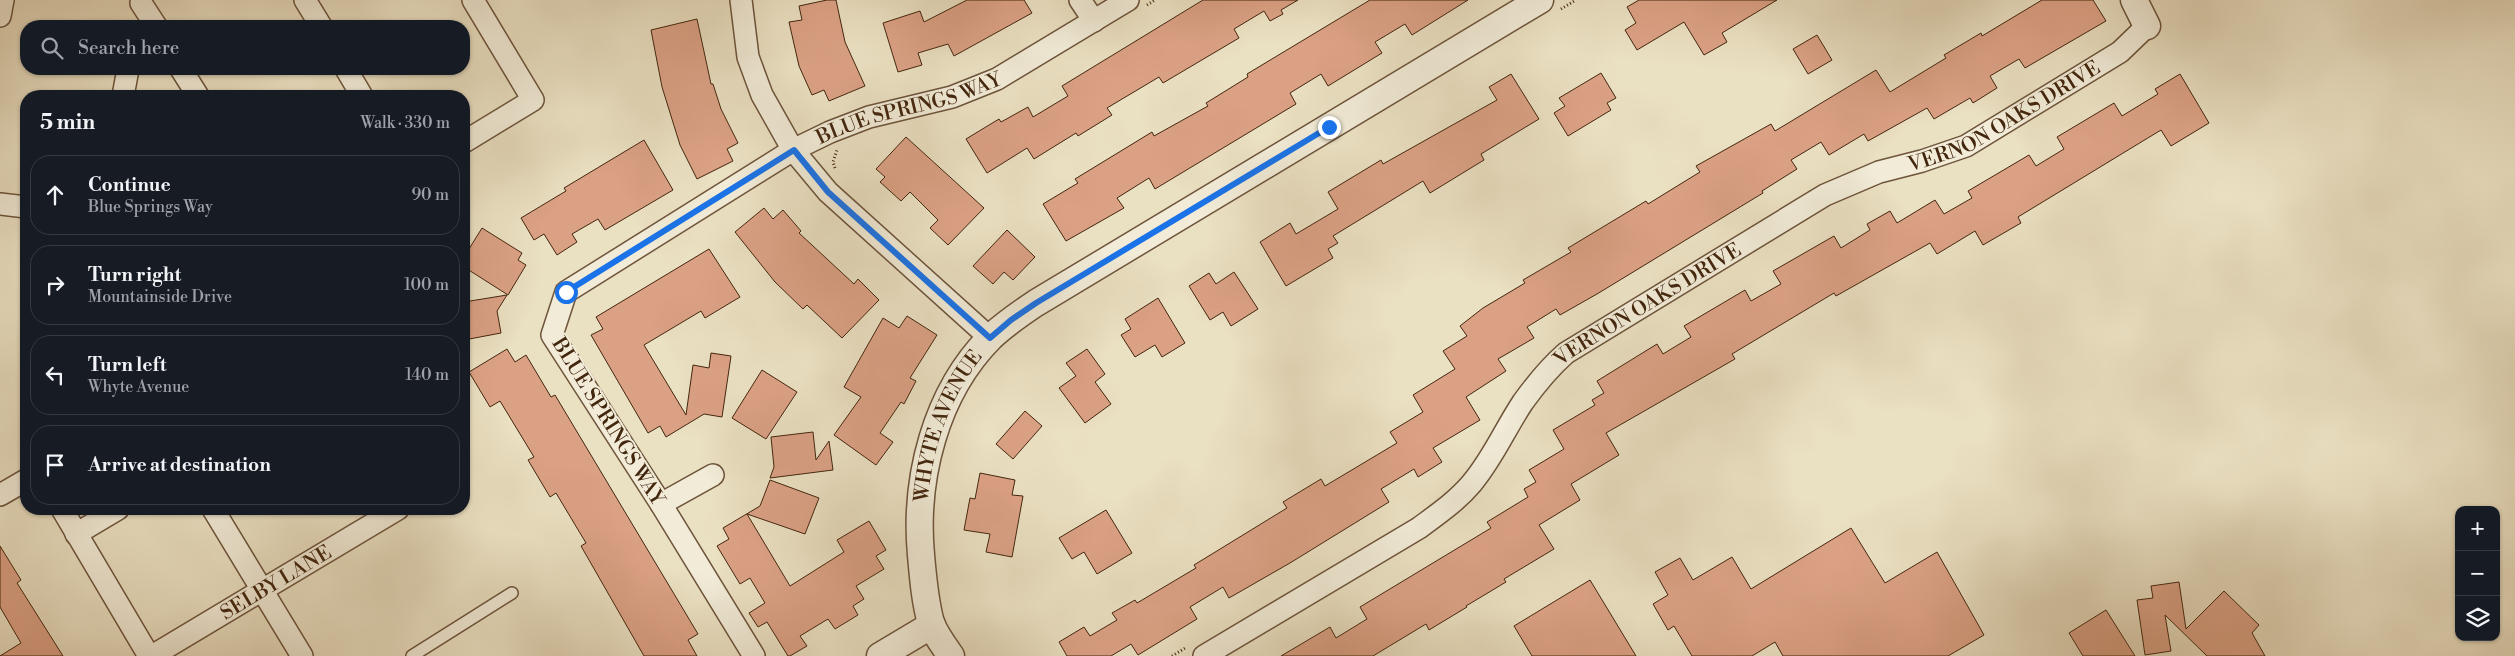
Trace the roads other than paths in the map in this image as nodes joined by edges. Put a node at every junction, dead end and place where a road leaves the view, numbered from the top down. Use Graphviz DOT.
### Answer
graph roads {
  1 [pos="3,0"];
  2 [pos="306,0"];
  3 [pos="472,0"];
  4 [pos="741,0"];
  5 [pos="1080,0"];
  6 [pos="1540,0"];
  7 [pos="2134,0"];
  8 [pos="142,1"];
  9 [pos="1133,5"];
  10 [pos="0,16"];
  11 [pos="138,20"];
  12 [pos="153,20"];
  13 [pos="318,20"];
  14 [pos="1094,21"];
  15 [pos="2148,26"];
  16 [pos="127,75"];
  17 [pos="185,75"];
  18 [pos="350,75"];
  19 [pos="123,90"];
  20 [pos="194,90"];
  21 [pos="358,90"];
  22 [pos="470,138"];
  23 [pos="794,150"];
  24 [pos="0,204"];
  25 [pos="20,206"];
  26 [pos="990,338"];
  27 [pos="713,475"];
  28 [pos="20,483"];
  29 [pos="0,494"];
  30 [pos="661,504"];
  31 [pos="65,515"];
  32 [pos="108,515"];
  33 [pos="217,515"];
  34 [pos="388,515"];
  35 [pos="76,534"];
  36 [pos="262,590"];
  37 [pos="512,593"];
  38 [pos="932,625"];
  39 [pos="150,656"];
  40 [pos="302,656"];
  41 [pos="412,656"];
  42 [pos="754,656"];
  43 [pos="880,656"];
  44 [pos="951,656"];
  45 [pos="1204,656"];
  1 -- 10 [label="street"];
  2 -- 13 [label="street"];
  3 -- 22 [label="street"];
  4 -- 23 [label="street"];
  5 -- 14 [label="street"];
  6 -- 26 [label="street, WHYTE AVENUE"];
  7 -- 15 [label="street"];
  8 -- 11 [label="street"];
  8 -- 12 [label="street"];
  9 -- 14 [label="street, BLUE SPRINGS WAY"];
  14 -- 23 [label="street, BLUE SPRINGS WAY"];
  15 -- 45 [label="street, VERNON OAKS DRIVE"];
  16 -- 19 [label="street"];
  17 -- 20 [label="street"];
  18 -- 21 [label="street"];
  23 -- 26 [label="street"];
  23 -- 30 [label="street, BLUE SPRINGS WAY"];
  24 -- 25 [label="street"];
  26 -- 38 [label="street, WHYTE AVENUE"];
  27 -- 30 [label="street"];
  28 -- 29 [label="street"];
  30 -- 42 [label="street, BLUE SPRINGS WAY"];
  31 -- 35 [label="street"];
  32 -- 35 [label="street"];
  33 -- 36 [label="street"];
  34 -- 36 [label="street, SELBY LANE"];
  35 -- 39 [label="street"];
  36 -- 39 [label="street, SELBY LANE"];
  36 -- 40 [label="street"];
  37 -- 41 [label="lane"];
  38 -- 43 [label="street"];
  38 -- 44 [label="street, WHYTE AVENUE"];
}
